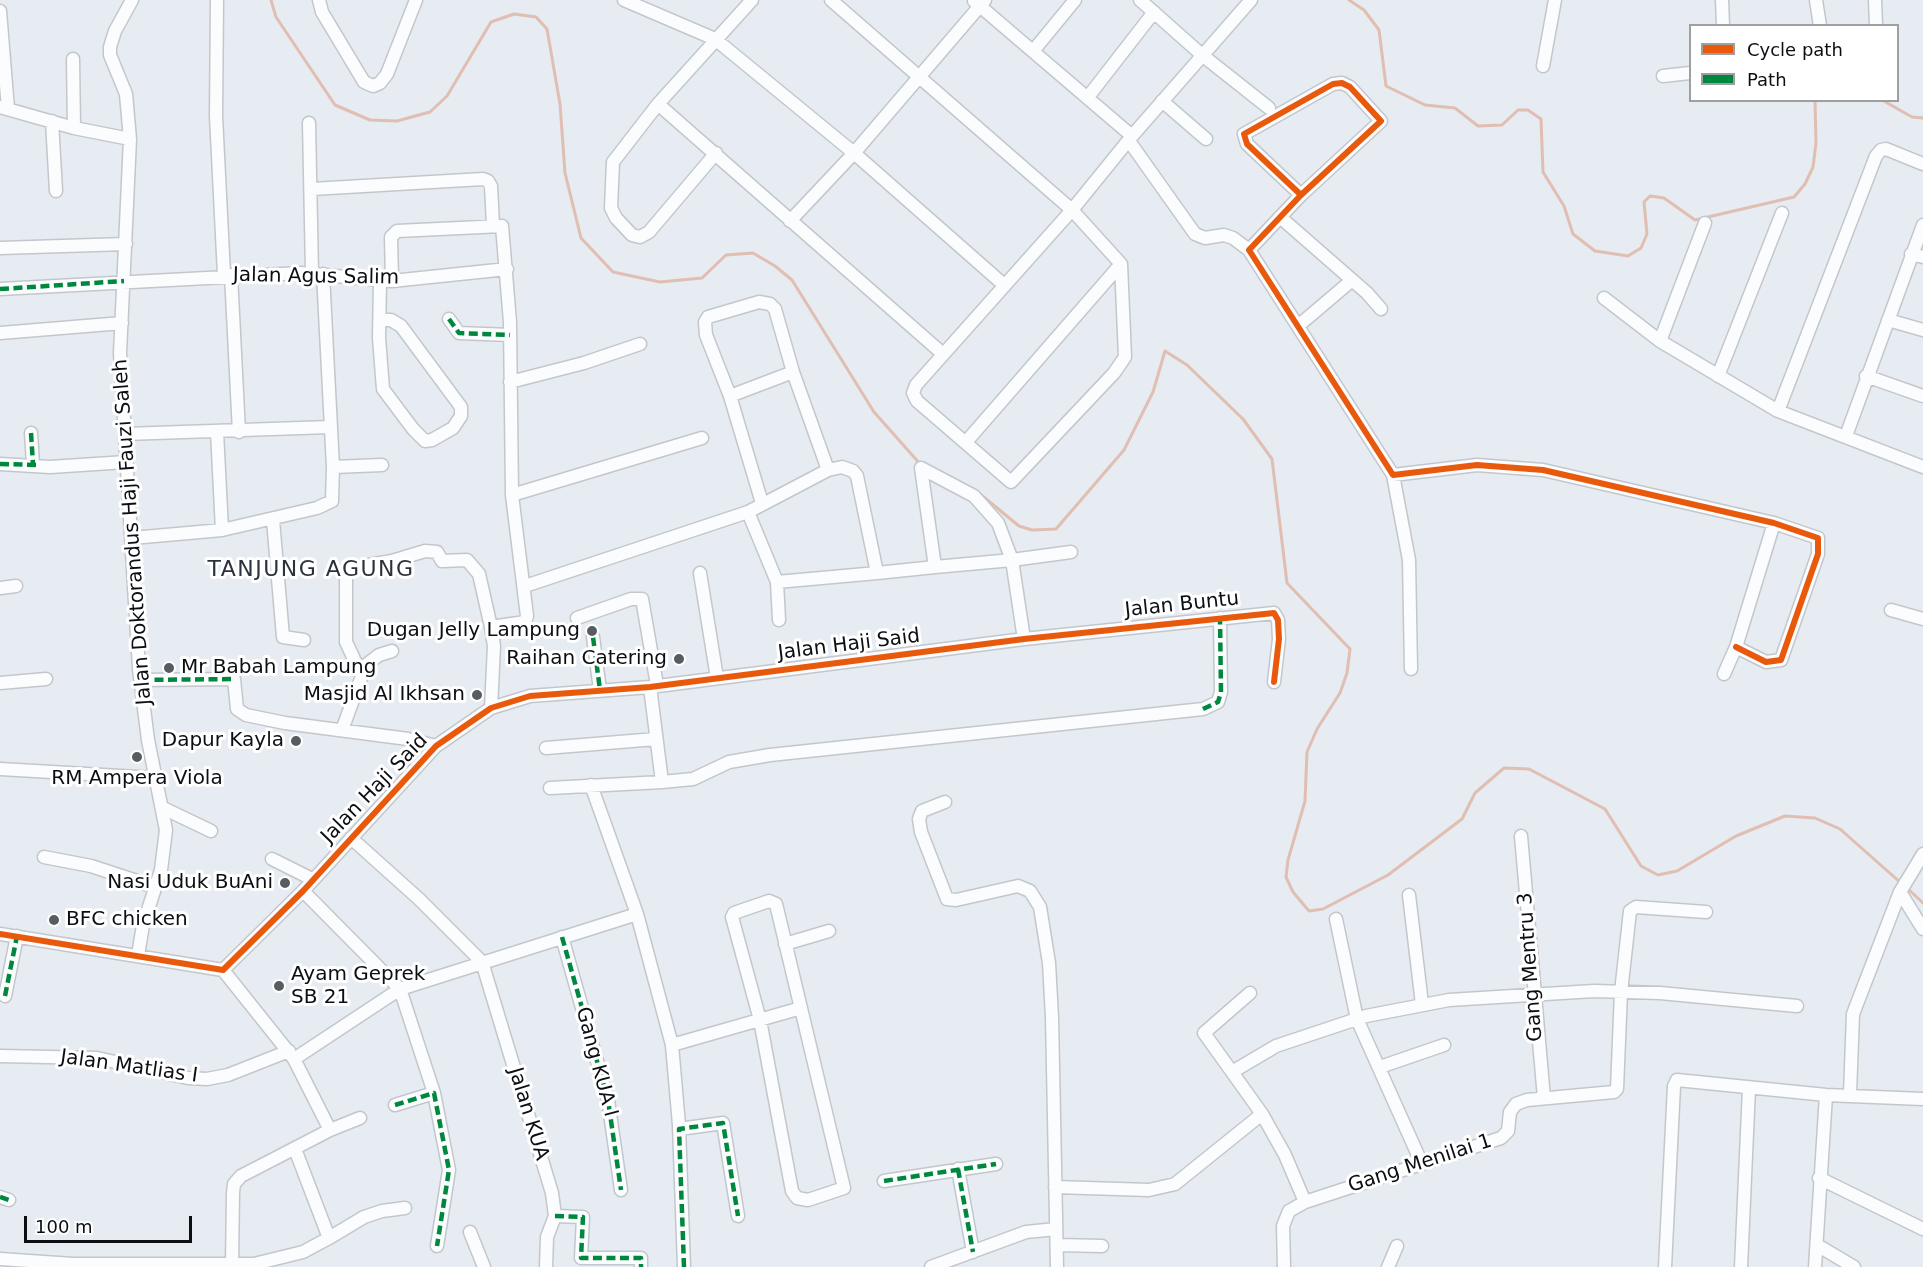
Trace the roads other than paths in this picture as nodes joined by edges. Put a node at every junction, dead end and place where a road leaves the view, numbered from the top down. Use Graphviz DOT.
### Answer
graph roads {
  1 [pos="132,0"];
  2 [pos="217,0"];
  3 [pos="319,0"];
  4 [pos="416,0"];
  5 [pos="752,0"];
  6 [pos="831,0"];
  7 [pos="1075,0"];
  8 [pos="1140,0"];
  9 [pos="1555,0"];
  10 [pos="1722,0"];
  11 [pos="1816,0"];
  12 [pos="1875,0"];
  13 [pos="631,1"];
  14 [pos="1246,1"];
  15 [pos="979,2"];
  16 [pos="0,11"];
  17 [pos="1154,12"];
  18 [pos="1723,24"];
  19 [pos="1820,24"];
  20 [pos="1876,24"];
  21 [pos="1,29"];
  22 [pos="715,39"];
  23 [pos="1034,50"];
  24 [pos="1202,55"];
  25 [pos="72,59"];
  26 [pos="1543,66"];
  27 [pos="1689,73"];
  28 [pos="1663,76"];
  29 [pos="917,77"];
  30 [pos="1088,97"];
  31 [pos="1162,101"];
  32 [pos="658,104"];
  33 [pos="4,108"];
  34 [pos="1269,108"];
  35 [pos="52,121"];
  36 [pos="309,123"];
  37 [pos="74,128"];
  38 [pos="130,139"];
  39 [pos="1130,139"];
  40 [pos="1206,139"];
  41 [pos="716,153"];
  42 [pos="854,153"];
  43 [pos="1923,164"];
  44 [pos="312,189"];
  45 [pos="56,191"];
  46 [pos="1301,195"];
  47 [pos="1072,210"];
  48 [pos="1782,213"];
  49 [pos="1280,217"];
  50 [pos="790,221"];
  51 [pos="1705,223"];
  52 [pos="493,225"];
  53 [pos="1923,225"];
  54 [pos="126,244"];
  55 [pos="0,248"];
  56 [pos="1249,250"];
  57 [pos="1917,256"];
  58 [pos="1121,264"];
  59 [pos="507,269"];
  60 [pos="318,274"];
  61 [pos="228,275"];
  62 [pos="386,280"];
  63 [pos="124,281"];
  64 [pos="1351,281"];
  65 [pos="1004,285"];
  66 [pos="0,289"];
  67 [pos="1604,298"];
  68 [pos="1381,309"];
  69 [pos="449,319"];
  70 [pos="381,320"];
  71 [pos="1888,320"];
  72 [pos="122,323"];
  73 [pos="1298,326"];
  74 [pos="1923,330"];
  75 [pos="0,333"];
  76 [pos="510,335"];
  77 [pos="1660,341"];
  78 [pos="640,344"];
  79 [pos="943,354"];
  80 [pos="793,372"];
  81 [pos="1718,376"];
  82 [pos="1866,376"];
  83 [pos="510,382"];
  84 [pos="730,396"];
  85 [pos="1923,396"];
  86 [pos="1778,411"];
  87 [pos="330,427"];
  88 [pos="217,432"];
  89 [pos="238,432"];
  90 [pos="31,433"];
  91 [pos="125,434"];
  92 [pos="1846,436"];
  93 [pos="702,438"];
  94 [pos="966,442"];
  95 [pos="126,462"];
  96 [pos="0,464"];
  97 [pos="33,464"];
  98 [pos="382,465"];
  99 [pos="333,467"];
  100 [pos="1923,467"];
  101 [pos="828,470"];
  102 [pos="1393,475"];
  103 [pos="512,495"];
  104 [pos="762,503"];
  105 [pos="748,512"];
  106 [pos="273,520"];
  107 [pos="1774,523"];
  108 [pos="222,530"];
  109 [pos="132,538"];
  110 [pos="1071,552"];
  111 [pos="1012,560"];
  112 [pos="935,567"];
  113 [pos="700,573"];
  114 [pos="877,573"];
  115 [pos="777,582"];
  116 [pos="16,586"];
  117 [pos="525,586"];
  118 [pos="0,588"];
  119 [pos="1891,610"];
  120 [pos="577,618"];
  121 [pos="1220,618"];
  122 [pos="1923,619"];
  123 [pos="779,620"];
  124 [pos="491,627"];
  125 [pos="593,637"];
  126 [pos="1024,639"];
  127 [pos="304,640"];
  128 [pos="1736,647"];
  129 [pos="392,651"];
  130 [pos="1411,669"];
  131 [pos="361,674"];
  132 [pos="1724,674"];
  133 [pos="717,678"];
  134 [pos="46,679"];
  135 [pos="141,680"];
  136 [pos="1274,682"];
  137 [pos="0,683"];
  138 [pos="654,686"];
  139 [pos="600,690"];
  140 [pos="491,708"];
  141 [pos="342,730"];
  142 [pos="656,739"];
  143 [pos="436,747"];
  144 [pos="546,748"];
  145 [pos="0,769"];
  146 [pos="155,778"];
  147 [pos="662,782"];
  148 [pos="591,785"];
  149 [pos="550,788"];
  150 [pos="945,802"];
  151 [pos="163,807"];
  152 [pos="211,831"];
  153 [pos="1521,836"];
  154 [pos="351,838"];
  155 [pos="44,857"];
  156 [pos="272,859"];
  157 [pos="1920,859"];
  158 [pos="312,879"];
  159 [pos="154,888"];
  160 [pos="1901,890"];
  161 [pos="303,891"];
  162 [pos="1409,895"];
  163 [pos="1706,912"];
  164 [pos="637,914"];
  165 [pos="1336,919"];
  166 [pos="1923,929"];
  167 [pos="829,931"];
  168 [pos="0,934"];
  169 [pos="18,936"];
  170 [pos="562,937"];
  171 [pos="785,944"];
  172 [pos="138,955"];
  173 [pos="482,962"];
  174 [pos="223,970"];
  175 [pos="400,989"];
  176 [pos="1621,992"];
  177 [pos="1250,993"];
  178 [pos="1533,994"];
  179 [pos="5,996"];
  180 [pos="1422,1004"];
  181 [pos="1797,1006"];
  182 [pos="801,1008"];
  183 [pos="1357,1019"];
  184 [pos="760,1020"];
  185 [pos="672,1045"];
  186 [pos="1444,1045"];
  187 [pos="291,1055"];
  188 [pos="0,1056"];
  189 [pos="1380,1067"];
  190 [pos="1232,1072"];
  191 [pos="1749,1088"];
  192 [pos="434,1092"];
  193 [pos="1850,1094"];
  194 [pos="1826,1095"];
  195 [pos="1544,1098"];
  196 [pos="1923,1098"];
  197 [pos="395,1105"];
  198 [pos="1262,1114"];
  199 [pos="360,1118"];
  200 [pos="679,1129"];
  201 [pos="330,1130"];
  202 [pos="295,1149"];
  203 [pos="996,1164"];
  204 [pos="1422,1164"];
  205 [pos="958,1169"];
  206 [pos="1819,1179"];
  207 [pos="884,1181"];
  208 [pos="1055,1187"];
  209 [pos="621,1190"];
  210 [pos="1305,1202"];
  211 [pos="405,1208"];
  212 [pos="555,1216"];
  213 [pos="738,1216"];
  214 [pos="1056,1229"];
  215 [pos="1923,1229"];
  216 [pos="470,1232"];
  217 [pos="329,1238"];
  218 [pos="1058,1245"];
  219 [pos="1817,1245"];
  220 [pos="437,1246"];
  221 [pos="1102,1246"];
  222 [pos="1397,1246"];
  223 [pos="974,1252"];
  224 [pos="0,1259"];
  225 [pos="232,1264"];
  226 [pos="73,1266"];
  227 [pos="484,1267"];
  228 [pos="546,1267"];
  229 [pos="641,1267"];
  230 [pos="684,1267"];
  231 [pos="931,1267"];
  232 [pos="1057,1267"];
  233 [pos="1284,1267"];
  234 [pos="1388,1267"];
  235 [pos="1665,1267"];
  236 [pos="1741,1267"];
  237 [pos="1815,1267"];
  238 [pos="1854,1267"];
  1 -- 38 [label="street, Jalan Doktorandus Haji Fauzi Saleh"];
  2 -- 61 [label="street"];
  3 -- 4 [label="street"];
  5 -- 22 [label="street"];
  6 -- 29 [label="street"];
  7 -- 23 [label="street"];
  8 -- 17 [label="street"];
  9 -- 26 [label="street"];
  10 -- 18 [label="street"];
  11 -- 19 [label="street"];
  12 -- 20 [label="street"];
  13 -- 22 [label="street"];
  14 -- 24 [label="street"];
  15 -- 23 [label="street"];
  15 -- 29 [label="street"];
  16 -- 21 [label="street"];
  17 -- 24 [label="street"];
  17 -- 30 [label="street"];
  21 -- 33 [label="street"];
  22 -- 32 [label="street"];
  22 -- 42 [label="street"];
  23 -- 30 [label="street"];
  24 -- 31 [label="street"];
  24 -- 34 [label="street"];
  25 -- 37 [label="street"];
  27 -- 28 [label="street"];
  29 -- 42 [label="street"];
  29 -- 47 [label="street"];
  30 -- 39 [label="street"];
  31 -- 39 [label="street"];
  31 -- 40 [label="street"];
  32 -- 41 [label="street"];
  32 -- 41 [label="street"];
  33 -- 35 [label="street"];
  35 -- 37 [label="street"];
  35 -- 45 [label="street"];
  36 -- 44 [label="street"];
  37 -- 38 [label="street"];
  38 -- 54 [label="street, Jalan Doktorandus Haji Fauzi Saleh"];
  39 -- 47 [label="street"];
  39 -- 56 [label="street"];
  41 -- 50 [label="street"];
  42 -- 50 [label="street"];
  42 -- 65 [label="street"];
  43 -- 86 [label="street"];
  44 -- 52 [label="street"];
  44 -- 60 [label="street"];
  46 -- 46 [label="street"];
  46 -- 49 [label="street"];
  47 -- 58 [label="street"];
  47 -- 65 [label="street"];
  48 -- 81 [label="street"];
  49 -- 56 [label="street"];
  49 -- 64 [label="street"];
  50 -- 79 [label="street"];
  51 -- 77 [label="street"];
  52 -- 59 [label="street"];
  52 -- 62 [label="street"];
  53 -- 57 [label="street"];
  54 -- 55 [label="street"];
  54 -- 63 [label="street, Jalan Doktorandus Haji Fauzi Saleh"];
  56 -- 73 [label="street"];
  57 -- 71 [label="street"];
  58 -- 94 [label="street"];
  58 -- 94 [label="street"];
  59 -- 62 [label="street, Jalan Agus Salim"];
  59 -- 76 [label="street"];
  60 -- 61 [label="street, Jalan Agus Salim"];
  60 -- 62 [label="street, Jalan Agus Salim"];
  60 -- 87 [label="street"];
  61 -- 63 [label="street, Jalan Agus Salim"];
  61 -- 89 [label="street"];
  62 -- 70 [label="street"];
  63 -- 66 [label="street, Jalan Agus Salim"];
  63 -- 72 [label="street, Jalan Doktorandus Haji Fauzi Saleh"];
  64 -- 68 [label="street"];
  64 -- 73 [label="street"];
  65 -- 79 [label="street"];
  67 -- 77 [label="street"];
  69 -- 76 [label="street"];
  70 -- 70 [label="street"];
  71 -- 74 [label="street"];
  71 -- 82 [label="street"];
  72 -- 75 [label="street"];
  72 -- 91 [label="street, Jalan Doktorandus Haji Fauzi Saleh"];
  73 -- 102 [label="street"];
  76 -- 83 [label="street"];
  77 -- 81 [label="street"];
  78 -- 83 [label="street"];
  79 -- 94 [label="street"];
  80 -- 84 [label="street"];
  80 -- 84 [label="street"];
  80 -- 101 [label="street"];
  81 -- 86 [label="street"];
  82 -- 85 [label="street"];
  82 -- 92 [label="street"];
  83 -- 103 [label="street"];
  84 -- 104 [label="street"];
  86 -- 92 [label="street"];
  87 -- 89 [label="street"];
  87 -- 99 [label="street"];
  88 -- 89 [label="street"];
  88 -- 91 [label="street"];
  88 -- 108 [label="street"];
  90 -- 97 [label="street"];
  91 -- 95 [label="street, Jalan Doktorandus Haji Fauzi Saleh"];
  92 -- 100 [label="street"];
  93 -- 103 [label="street"];
  95 -- 97 [label="street"];
  95 -- 109 [label="street, Jalan Doktorandus Haji Fauzi Saleh"];
  96 -- 97 [label="street"];
  98 -- 99 [label="street"];
  99 -- 106 [label="street"];
  101 -- 104 [label="street"];
  101 -- 114 [label="street"];
  102 -- 107 [label="street"];
  102 -- 130 [label="street"];
  103 -- 117 [label="street"];
  104 -- 105 [label="street"];
  105 -- 115 [label="street"];
  105 -- 117 [label="street"];
  106 -- 108 [label="street"];
  106 -- 127 [label="street"];
  107 -- 128 [label="street"];
  107 -- 128 [label="street"];
  108 -- 109 [label="street"];
  109 -- 135 [label="street, Jalan Doktorandus Haji Fauzi Saleh"];
  110 -- 111 [label="street"];
  111 -- 112 [label="street"];
  111 -- 112 [label="street"];
  111 -- 126 [label="street"];
  112 -- 114 [label="street"];
  113 -- 133 [label="street"];
  114 -- 115 [label="street"];
  115 -- 123 [label="street"];
  116 -- 118 [label="street"];
  117 -- 124 [label="street"];
  119 -- 122 [label="street"];
  120 -- 138 [label="street"];
  121 -- 126 [label="street, Jalan Buntu"];
  121 -- 136 [label="street, Jalan Buntu"];
  121 -- 147 [label="street"];
  124 -- 131 [label="street"];
  124 -- 140 [label="street"];
  125 -- 139 [label="street"];
  126 -- 133 [label="street, Jalan Haji Said"];
  128 -- 132 [label="street"];
  129 -- 131 [label="street"];
  131 -- 141 [label="street"];
  133 -- 138 [label="street, Jalan Haji Said"];
  134 -- 137 [label="street"];
  135 -- 141 [label="street"];
  135 -- 146 [label="street, Jalan Doktorandus Haji Fauzi Saleh"];
  138 -- 139 [label="street, Jalan Haji Said"];
  138 -- 142 [label="street"];
  139 -- 140 [label="street, Jalan Haji Said"];
  140 -- 143 [label="street, Jalan Haji Said"];
  141 -- 143 [label="street"];
  142 -- 144 [label="street"];
  142 -- 147 [label="street"];
  143 -- 154 [label="street, Jalan Haji Said"];
  145 -- 146 [label="street"];
  146 -- 151 [label="street, Jalan Doktorandus Haji Fauzi Saleh"];
  147 -- 148 [label="street"];
  148 -- 149 [label="street"];
  148 -- 164 [label="street"];
  150 -- 208 [label="street"];
  151 -- 152 [label="street"];
  151 -- 159 [label="street, Jalan Doktorandus Haji Fauzi Saleh"];
  153 -- 178 [label="street, Gang Mentru 3"];
  154 -- 158 [label="street, Jalan Haji Said"];
  154 -- 173 [label="street"];
  155 -- 159 [label="street"];
  156 -- 158 [label="street"];
  157 -- 160 [label="street"];
  158 -- 161 [label="street, Jalan Haji Said"];
  159 -- 172 [label="street, Jalan Doktorandus Haji Fauzi Saleh"];
  160 -- 166 [label="street"];
  160 -- 193 [label="street"];
  161 -- 174 [label="street, Jalan Haji Said"];
  161 -- 175 [label="street"];
  162 -- 180 [label="street"];
  163 -- 176 [label="street"];
  164 -- 170 [label="street"];
  164 -- 185 [label="street"];
  165 -- 183 [label="street"];
  167 -- 171 [label="street"];
  168 -- 169 [label="street"];
  169 -- 172 [label="street"];
  169 -- 179 [label="street"];
  170 -- 173 [label="street"];
  170 -- 209 [label="street, Gang KUA I"];
  171 -- 182 [label="street"];
  171 -- 184 [label="street"];
  172 -- 174 [label="street"];
  173 -- 175 [label="street"];
  173 -- 212 [label="street, Jalan KUA"];
  174 -- 187 [label="street"];
  175 -- 187 [label="street"];
  175 -- 192 [label="street"];
  176 -- 178 [label="street"];
  176 -- 181 [label="street"];
  176 -- 195 [label="street, Gang Menilai 1"];
  177 -- 190 [label="street"];
  178 -- 180 [label="street"];
  178 -- 195 [label="street, Gang Mentru 3"];
  180 -- 183 [label="street"];
  182 -- 184 [label="street"];
  182 -- 184 [label="street"];
  183 -- 189 [label="street"];
  183 -- 190 [label="street"];
  184 -- 185 [label="street"];
  185 -- 200 [label="street"];
  186 -- 189 [label="street"];
  187 -- 188 [label="street, Jalan Matlias I"];
  187 -- 201 [label="street"];
  189 -- 204 [label="street"];
  190 -- 198 [label="street"];
  191 -- 194 [label="street"];
  191 -- 235 [label="street"];
  191 -- 236 [label="street"];
  192 -- 197 [label="street"];
  192 -- 220 [label="street"];
  193 -- 194 [label="street"];
  193 -- 196 [label="street"];
  194 -- 206 [label="street"];
  195 -- 204 [label="street, Gang Menilai 1"];
  198 -- 208 [label="street"];
  198 -- 210 [label="street"];
  199 -- 201 [label="street"];
  200 -- 213 [label="street"];
  200 -- 230 [label="street"];
  201 -- 202 [label="street"];
  202 -- 217 [label="street"];
  202 -- 225 [label="street"];
  203 -- 205 [label="street"];
  204 -- 210 [label="street, Gang Menilai 1"];
  205 -- 207 [label="street"];
  205 -- 223 [label="street"];
  206 -- 215 [label="street"];
  206 -- 219 [label="street"];
  208 -- 214 [label="street"];
  210 -- 233 [label="street, Gang Menilai 1"];
  211 -- 217 [label="street"];
  212 -- 228 [label="street, Jalan KUA"];
  212 -- 229 [label="street"];
  214 -- 218 [label="street"];
  214 -- 223 [label="street"];
  216 -- 227 [label="street"];
  217 -- 225 [label="street"];
  218 -- 221 [label="street"];
  218 -- 232 [label="street"];
  219 -- 237 [label="street"];
  219 -- 238 [label="street"];
  222 -- 234 [label="street"];
  223 -- 231 [label="street"];
  224 -- 226 [label="street"];
  225 -- 226 [label="street"];
}
